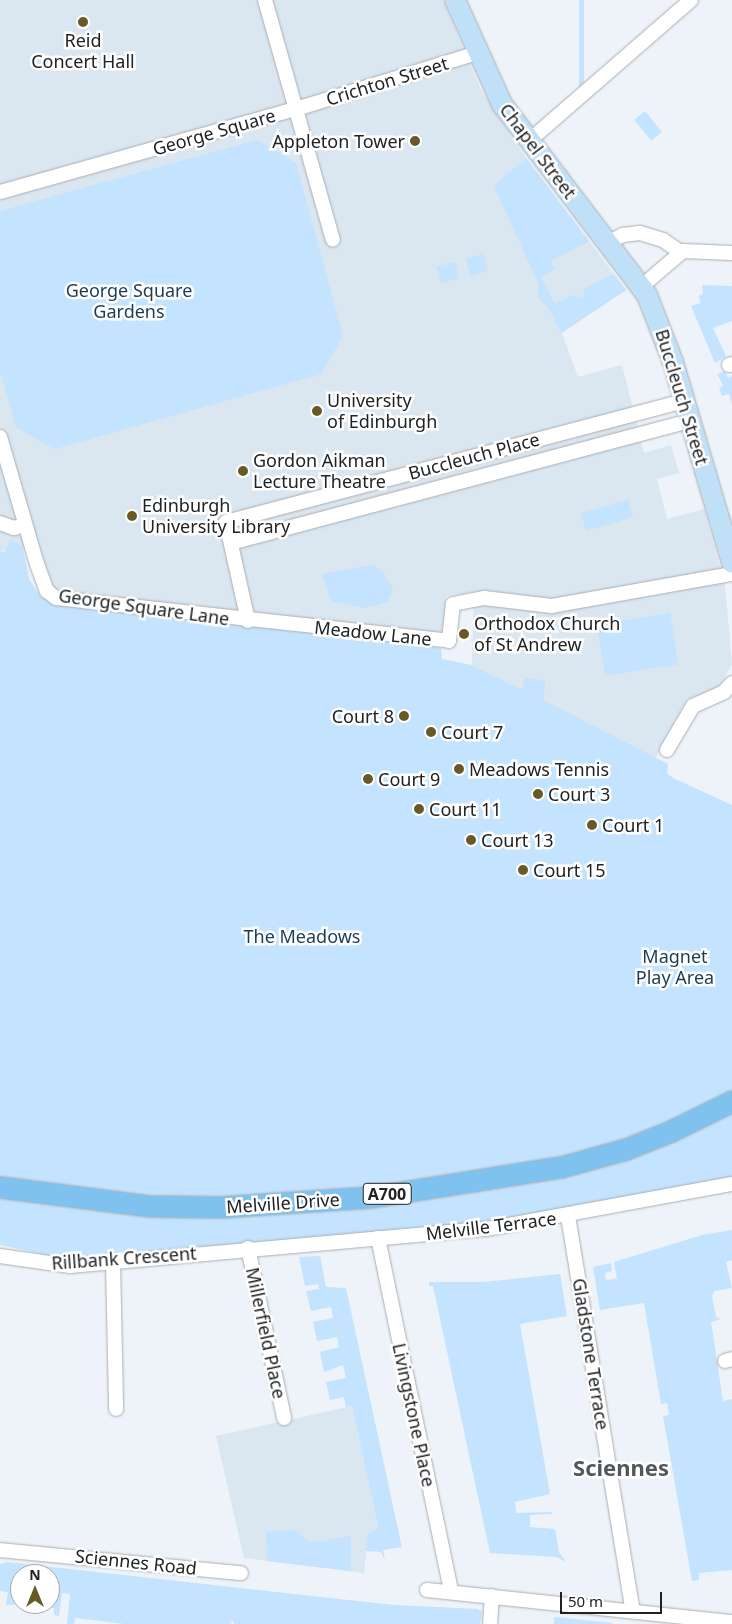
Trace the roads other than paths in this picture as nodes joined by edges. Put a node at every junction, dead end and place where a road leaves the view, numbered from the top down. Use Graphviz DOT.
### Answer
graph roads {
  1 [pos="266,0"];
  2 [pos="455,0"];
  3 [pos="691,0"];
  4 [pos="477,53"];
  5 [pos="296,109"];
  6 [pos="530,140"];
  7 [pos="0,192"];
  8 [pos="333,240"];
  9 [pos="609,242"];
  10 [pos="680,252"];
  11 [pos="732,254"];
  12 [pos="642,286"];
  13 [pos="685,401"];
  14 [pos="691,421"];
  15 [pos="0,437"];
  16 [pos="0,523"];
  17 [pos="24,525"];
  18 [pos="231,542"];
  19 [pos="732,563"];
  20 [pos="732,574"];
  21 [pos="248,621"];
  22 [pos="732,683"];
  23 [pos="668,750"];
  24 [pos="732,1101"];
  25 [pos="732,1184"];
  26 [pos="0,1188"];
  27 [pos="568,1216"];
  28 [pos="378,1238"];
  29 [pos="248,1248"];
  30 [pos="0,1256"];
  31 [pos="113,1261"];
  32 [pos="116,1409"];
  33 [pos="284,1418"];
  34 [pos="0,1550"];
  35 [pos="241,1573"];
  36 [pos="427,1590"];
  37 [pos="451,1592"];
  38 [pos="492,1596"];
  39 [pos="632,1611"];
  40 [pos="665,1619"];
  41 [pos="732,1622"];
  42 [pos="490,1624"];
  1 -- 5 [label="street"];
  2 -- 4 [label="street, Chapel Street"];
  3 -- 6 [label="street"];
  4 -- 5 [label="street, Crichton Street"];
  4 -- 6 [label="street, Chapel Street"];
  5 -- 7 [label="street, George Square"];
  5 -- 8 [label="street, George Square"];
  6 -- 9 [label="street, Chapel Street"];
  9 -- 10 [label="street"];
  9 -- 12 [label="street, Buccleuch Street"];
  10 -- 11 [label="street"];
  10 -- 12 [label="street"];
  12 -- 13 [label="street, Buccleuch Street"];
  13 -- 14 [label="street, Buccleuch Street"];
  13 -- 18 [label="street, Buccleuch Place"];
  14 -- 18 [label="street, Buccleuch Place"];
  14 -- 19 [label="street, Buccleuch Street"];
  15 -- 17 [label="street"];
  16 -- 17 [label="street"];
  17 -- 21 [label="street, George Square Lane"];
  18 -- 21 [label="street, Buccleuch Place"];
  20 -- 21 [label="street, Meadow Lane"];
  22 -- 23 [label="street"];
  24 -- 26 [label="main road, Melville Drive / A700"];
  25 -- 27 [label="street, Melville Terrace"];
  27 -- 28 [label="street, Melville Terrace"];
  27 -- 39 [label="street, Gladstone Terrace"];
  28 -- 29 [label="street, Melville Terrace"];
  28 -- 37 [label="street, Livingstone Place"];
  29 -- 31 [label="street, Rillbank Crescent"];
  29 -- 33 [label="street, Millerfield Place"];
  30 -- 31 [label="street, Rillbank Crescent"];
  31 -- 32 [label="street"];
  34 -- 35 [label="street, Sciennes Road"];
  36 -- 37 [label="street"];
  37 -- 38 [label="street"];
  38 -- 39 [label="street"];
  38 -- 42 [label="street"];
  39 -- 40 [label="street"];
  40 -- 41 [label="street"];
}
